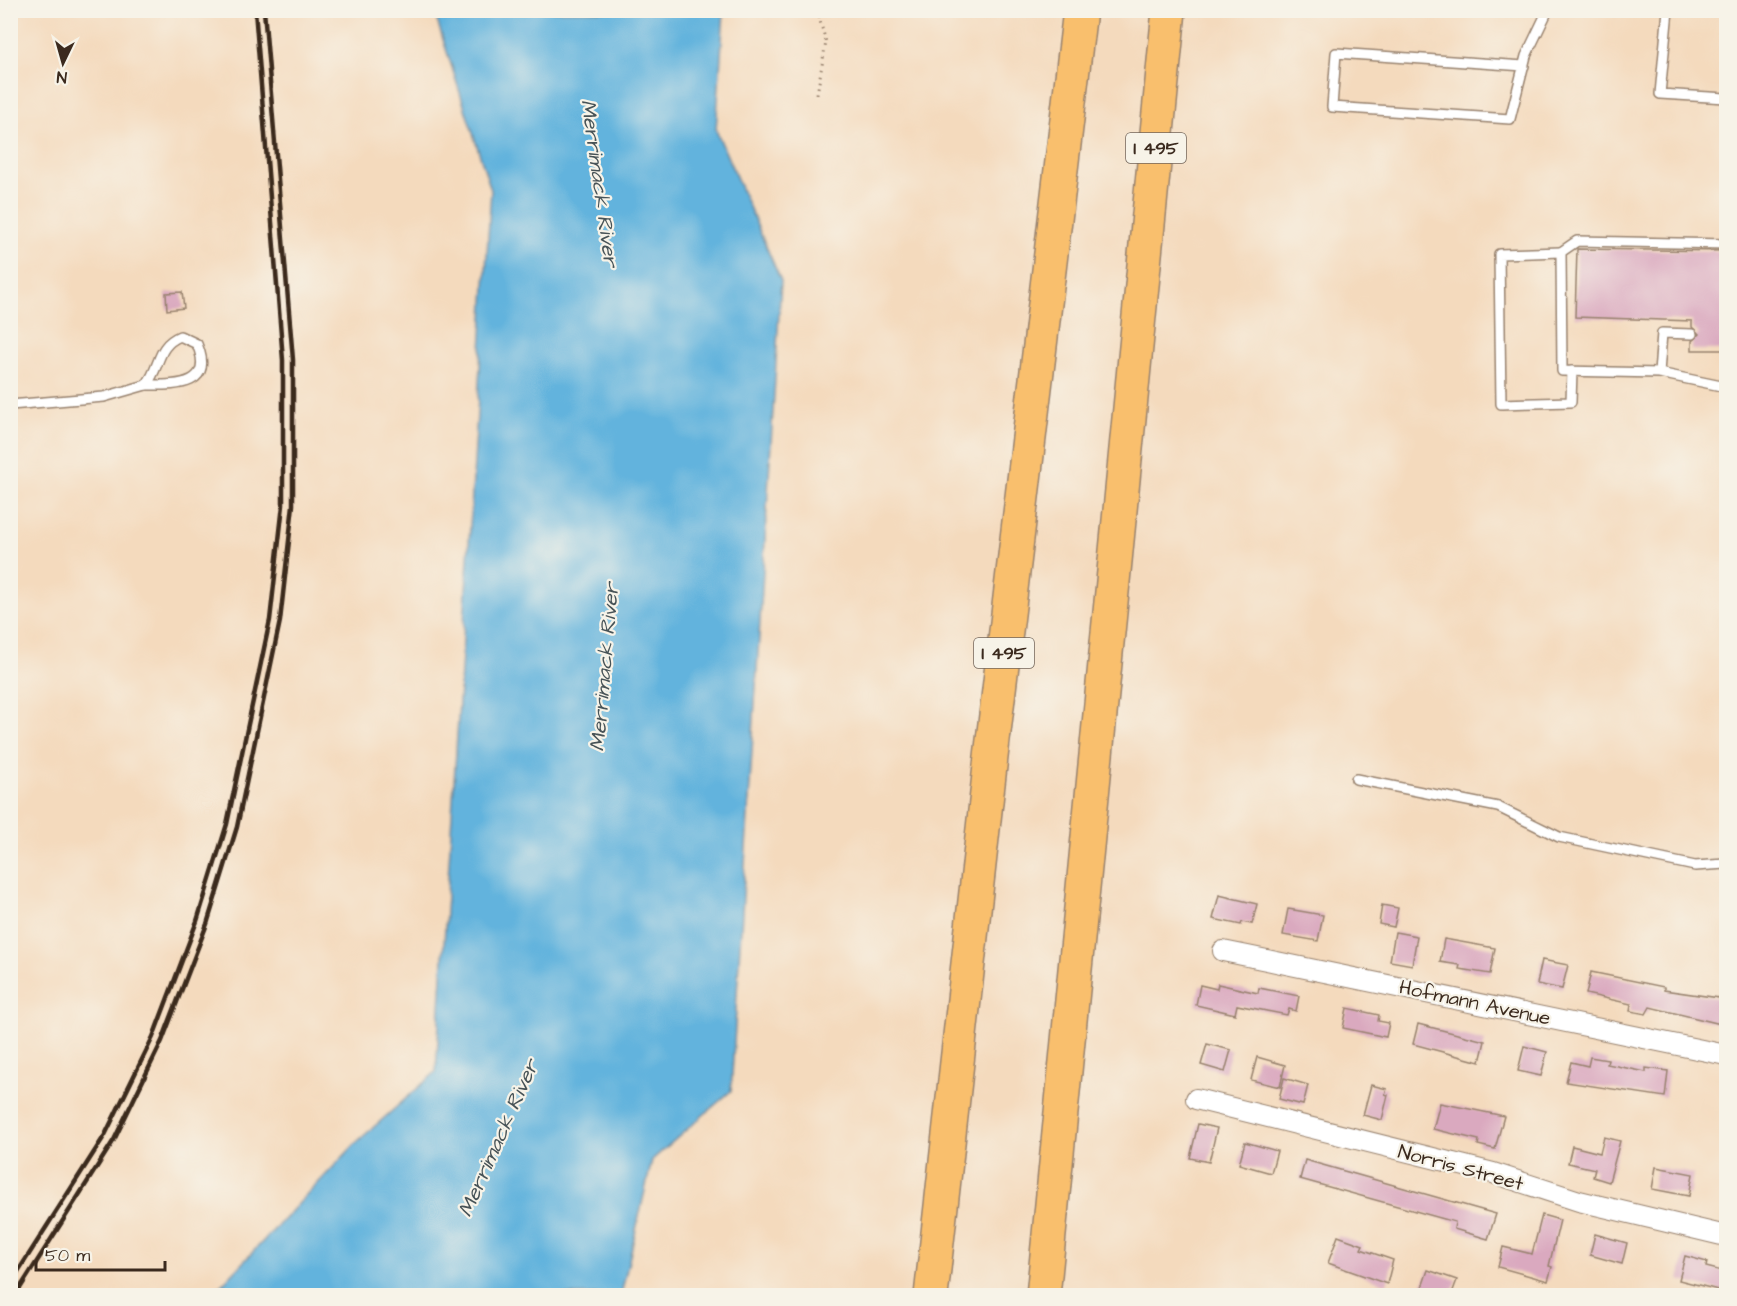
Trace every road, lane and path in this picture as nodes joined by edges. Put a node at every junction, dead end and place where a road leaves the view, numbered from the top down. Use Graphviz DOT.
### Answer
graph roads {
  1 [pos="817,10"];
  2 [pos="960,10"];
  3 [pos="1080,10"];
  4 [pos="1168,10"];
  5 [pos="1192,10"];
  6 [pos="1548,10"];
  7 [pos="1668,10"];
  8 [pos="972,12"];
  9 [pos="1524,66"];
  10 [pos="817,94"];
  11 [pos="1726,98"];
  12 [pos="1726,244"];
  13 [pos="1561,252"];
  14 [pos="1143,285"];
  15 [pos="1692,334"];
  16 [pos="1572,371"];
  17 [pos="1659,373"];
  18 [pos="146,385"];
  19 [pos="1726,387"];
  20 [pos="10,405"];
  21 [pos="1356,779"];
  22 [pos="1726,864"];
  23 [pos="1223,951"];
  24 [pos="1726,1055"];
  25 [pos="1196,1099"];
  26 [pos="1726,1236"];
  27 [pos="931,1296"];
  28 [pos="1043,1296"];
  1 -- 10 [label="path"];
  2 -- 8 [label="path"];
  3 -- 27 [label="highway, I 495"];
  4 -- 14 [label="highway, I 495"];
  5 -- 14 [label="highway"];
  6 -- 9 [label="lane"];
  7 -- 11 [label="lane"];
  9 -- 9 [label="lane"];
  12 -- 13 [label="lane"];
  13 -- 16 [label="lane"];
  13 -- 16 [label="lane"];
  14 -- 28 [label="highway, I 495"];
  15 -- 17 [label="lane"];
  16 -- 17 [label="lane"];
  17 -- 19 [label="lane"];
  18 -- 18 [label="lane"];
  18 -- 20 [label="lane"];
  21 -- 22 [label="lane"];
  23 -- 24 [label="street, Hofmann Avenue"];
  25 -- 26 [label="street, Norris Street"];
}
